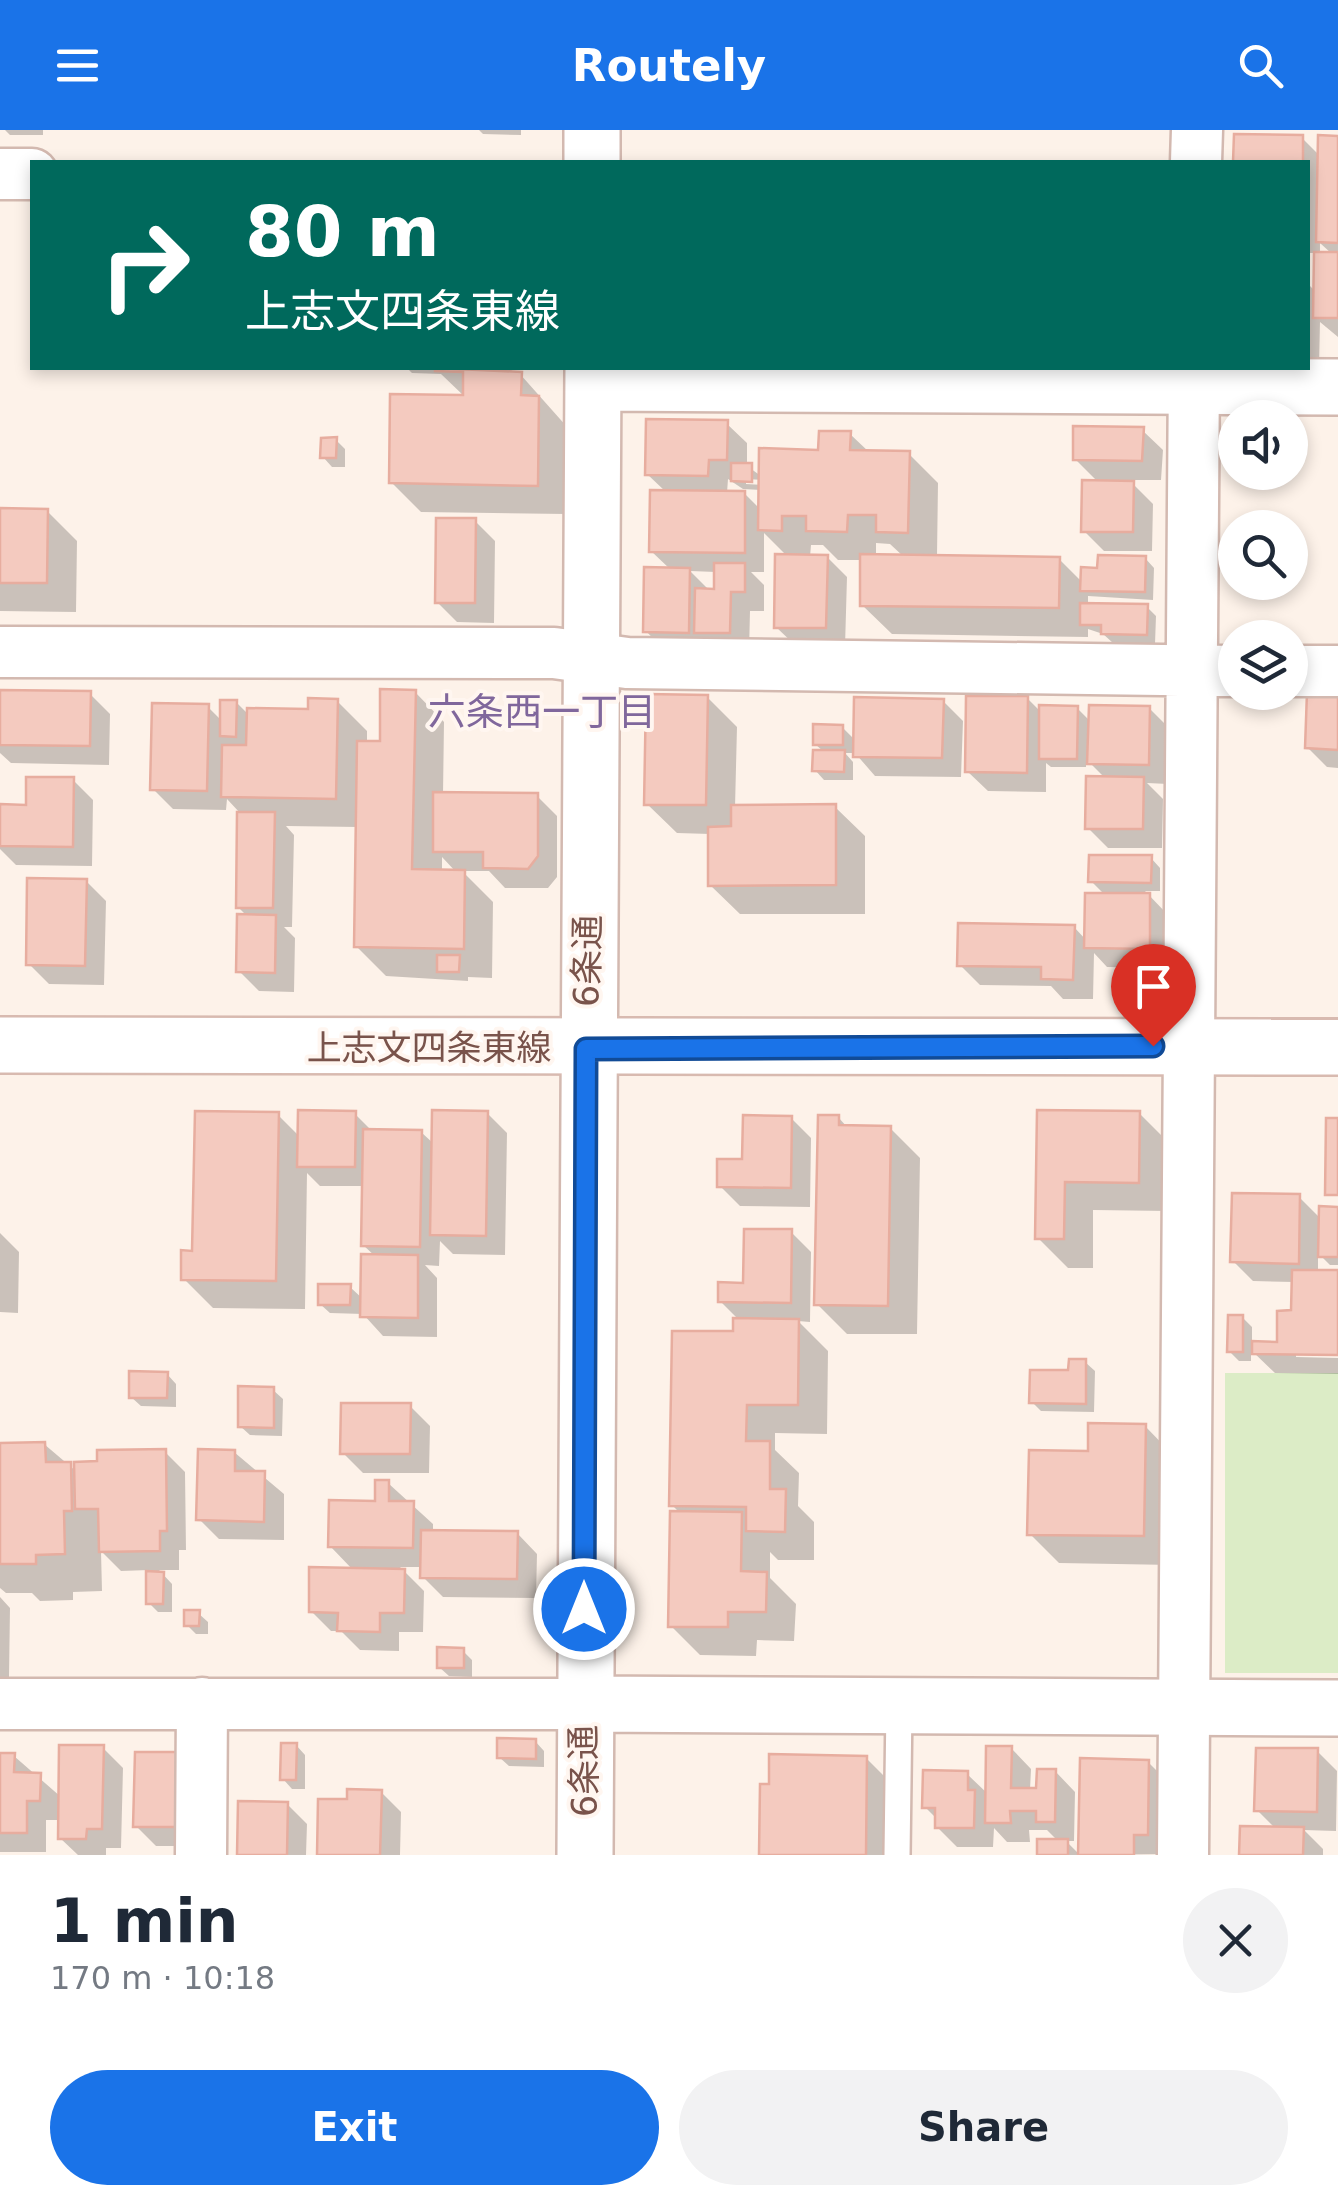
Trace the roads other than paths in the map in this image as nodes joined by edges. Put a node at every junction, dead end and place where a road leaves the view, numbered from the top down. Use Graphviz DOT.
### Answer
graph roads {
  1 [pos="592,130"];
  2 [pos="1197,130"];
  3 [pos="592,160"];
  4 [pos="1196,160"];
  5 [pos="0,174"];
  6 [pos="30,174"];
  7 [pos="594,375"];
  8 [pos="1194,377"];
  9 [pos="1338,388"];
  10 [pos="0,652"];
  11 [pos="590,658"];
  12 [pos="1214,671"];
  13 [pos="1308,671"];
  14 [pos="1338,671"];
  15 [pos="0,1045"];
  16 [pos="1191,1045"];
  17 [pos="1338,1047"];
  18 [pos="586,1049"];
  19 [pos="0,1704"];
  20 [pos="202,1704"];
  21 [pos="584,1704"];
  22 [pos="899,1706"];
  23 [pos="1182,1706"];
  24 [pos="1338,1708"];
  25 [pos="201,1855"];
  26 [pos="585,1855"];
  27 [pos="897,1855"];
  28 [pos="1183,1855"];
  1 -- 3 [label="street"];
  2 -- 4 [label="street"];
  5 -- 6 [label="street"];
  7 -- 8 [label="street"];
  7 -- 11 [label="street, 6条通"];
  8 -- 9 [label="street"];
  8 -- 12 [label="street"];
  10 -- 11 [label="street"];
  11 -- 12 [label="street"];
  11 -- 18 [label="street, 6条通"];
  12 -- 16 [label="street"];
  13 -- 14 [label="street"];
  15 -- 18 [label="street, 上志文四条東線"];
  16 -- 17 [label="street, 上志文四条東線"];
  16 -- 18 [label="street, 上志文四条東線"];
  16 -- 23 [label="street"];
  18 -- 21 [label="street, 6条通"];
  19 -- 20 [label="street"];
  20 -- 21 [label="street"];
  20 -- 25 [label="street"];
  21 -- 22 [label="street"];
  21 -- 26 [label="street, 6条通"];
  22 -- 23 [label="street"];
  22 -- 27 [label="lane"];
  23 -- 24 [label="street"];
  23 -- 28 [label="street"];
}
